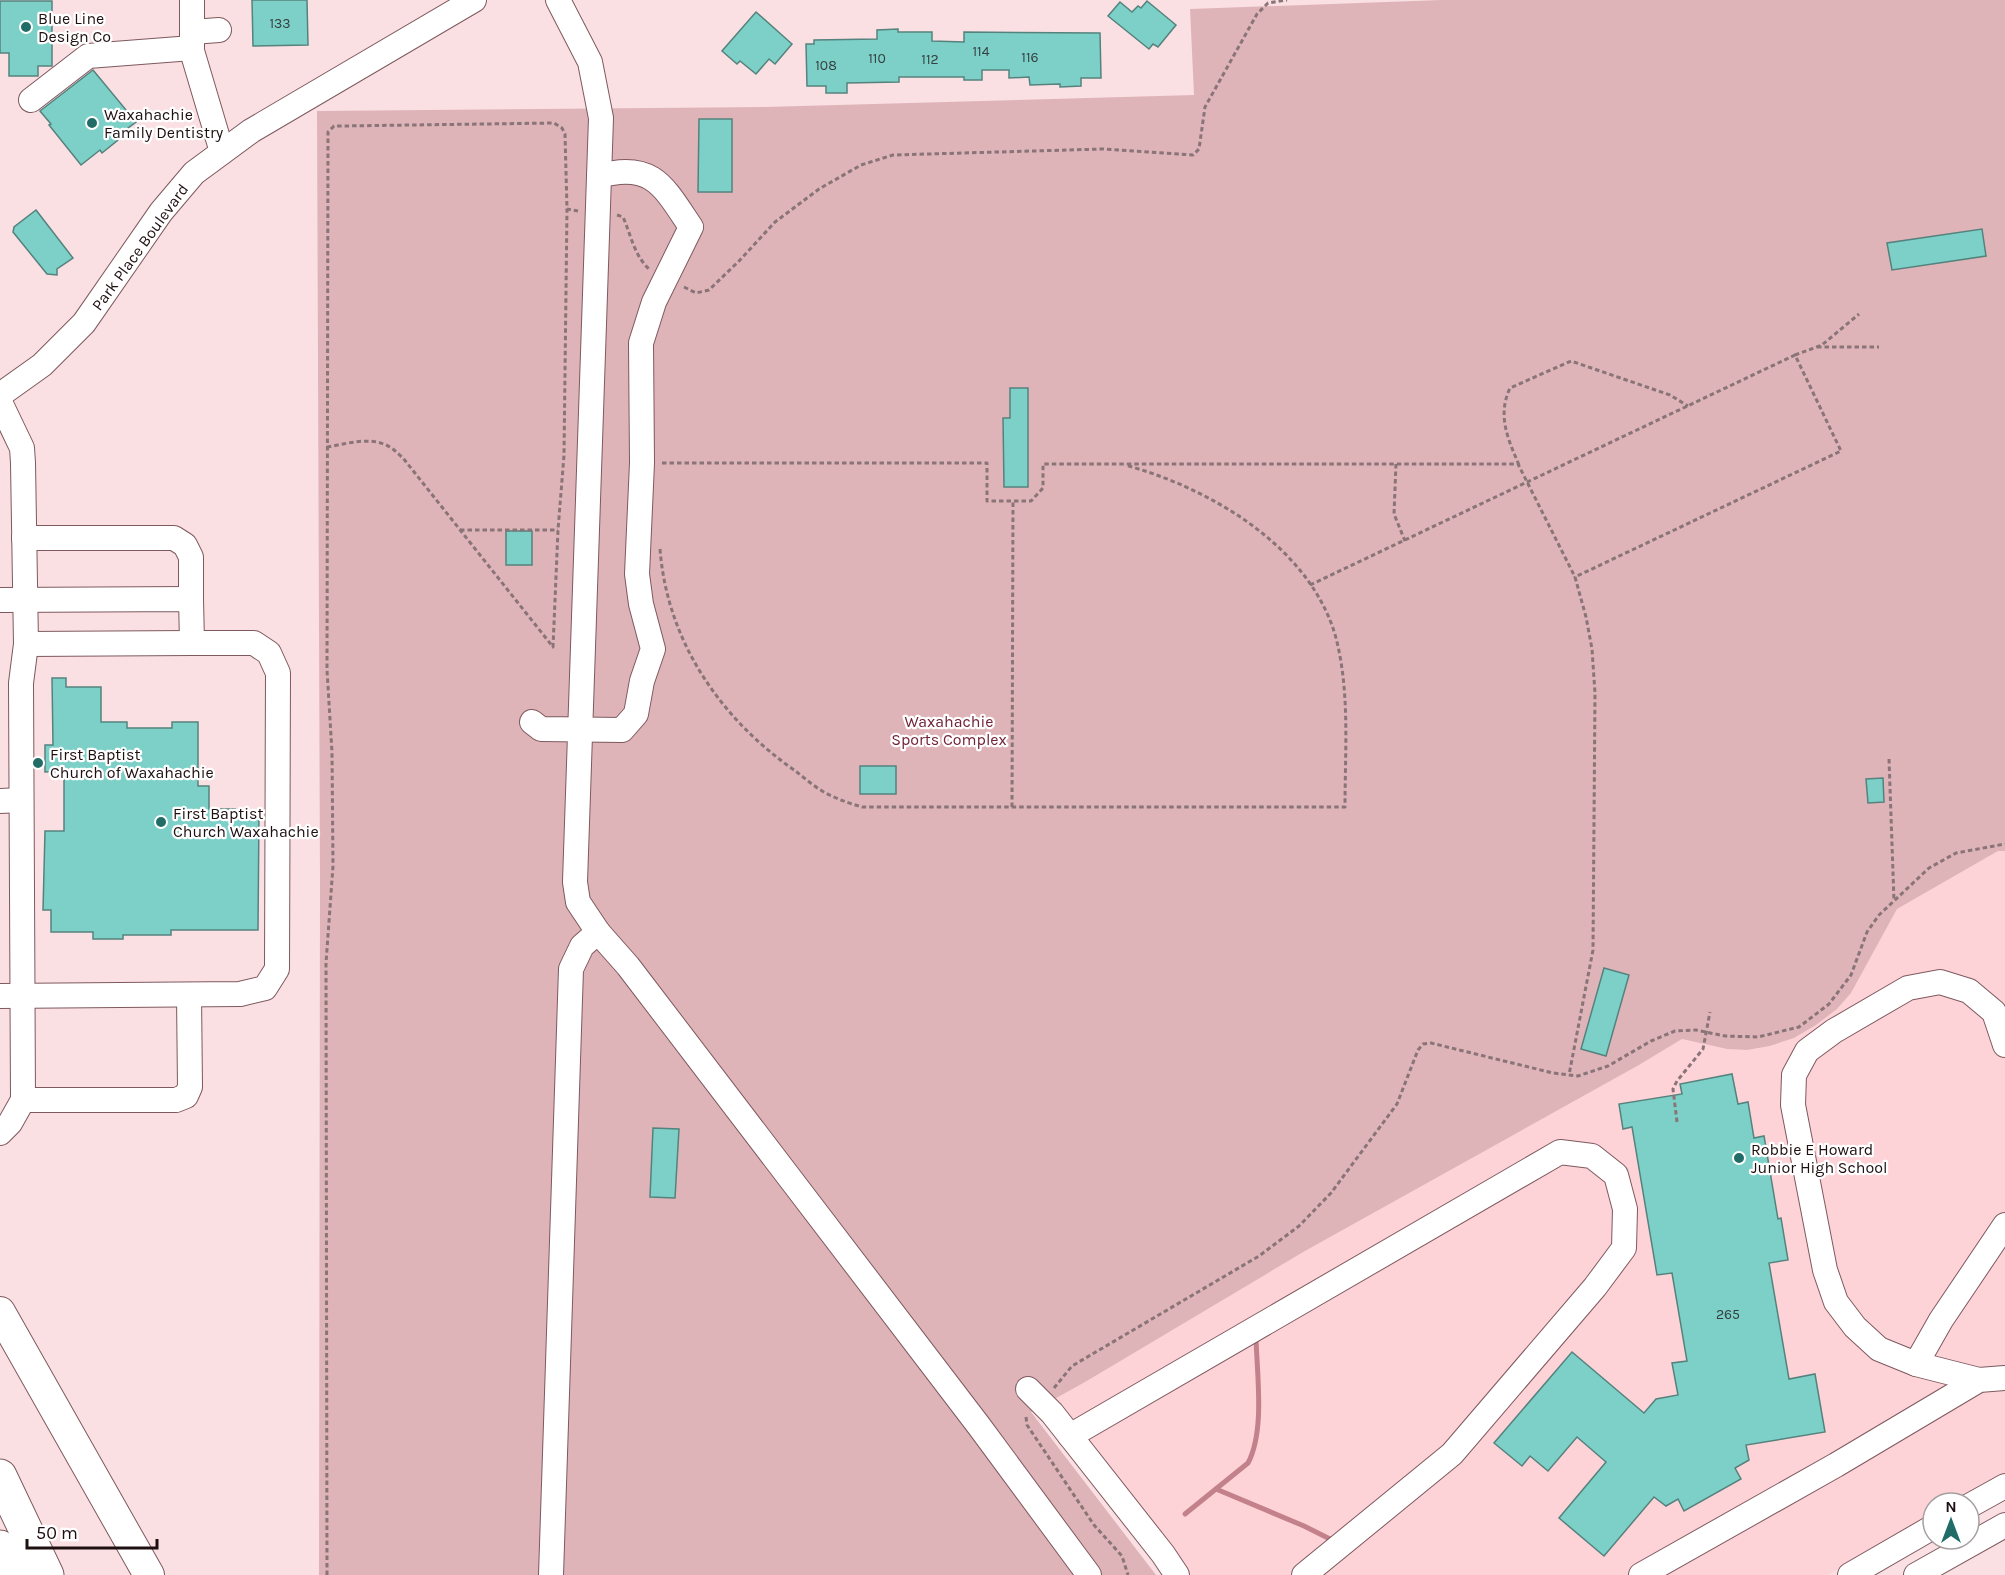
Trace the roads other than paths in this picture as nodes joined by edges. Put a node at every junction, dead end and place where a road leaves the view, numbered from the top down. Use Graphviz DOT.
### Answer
graph roads {
  1 [pos="192,0"];
  2 [pos="474,0"];
  3 [pos="558,0"];
  4 [pos="219,30"];
  5 [pos="192,40"];
  6 [pos="31,100"];
  7 [pos="222,152"];
  8 [pos="599,176"];
  9 [pos="0,395"];
  10 [pos="0,402"];
  11 [pos="24,538"];
  12 [pos="191,599"];
  13 [pos="0,600"];
  14 [pos="25,600"];
  15 [pos="192,643"];
  16 [pos="26,644"];
  17 [pos="532,722"];
  18 [pos="580,730"];
  19 [pos="11,800"];
  20 [pos="598,932"];
  21 [pos="189,995"];
  22 [pos="11,996"];
  23 [pos="2005,1045"];
  24 [pos="23,1100"];
  25 [pos="0,1133"];
  26 [pos="2005,1225"];
  27 [pos="0,1312"];
  28 [pos="1916,1364"];
  29 [pos="2005,1378"];
  30 [pos="1979,1380"];
  31 [pos="1033,1395"];
  32 [pos="1070,1436"];
  33 [pos="0,1476"];
  34 [pos="2005,1486"];
  35 [pos="1981,1499"];
  36 [pos="2005,1525"];
  37 [pos="1921,1534"];
  38 [pos="0,1547"];
  39 [pos="16,1575"];
  40 [pos="48,1575"];
  41 [pos="149,1575"];
  42 [pos="550,1575"];
  43 [pos="1089,1575"];
  44 [pos="1177,1575"];
  45 [pos="1304,1575"];
  46 [pos="1641,1575"];
  47 [pos="1853,1575"];
  48 [pos="1916,1575"];
  1 -- 5 [label="street"];
  2 -- 7 [label="street, Park Place Boulevard"];
  3 -- 8 [label="street"];
  4 -- 5 [label="street"];
  5 -- 6 [label="street"];
  5 -- 7 [label="street"];
  7 -- 9 [label="street, Park Place Boulevard"];
  8 -- 18 [label="street"];
  8 -- 18 [label="street"];
  10 -- 11 [label="street"];
  11 -- 12 [label="street"];
  11 -- 14 [label="street"];
  12 -- 14 [label="street"];
  12 -- 15 [label="street"];
  13 -- 14 [label="street"];
  14 -- 16 [label="street"];
  15 -- 16 [label="street"];
  15 -- 21 [label="street"];
  16 -- 19 [label="street"];
  17 -- 18 [label="street"];
  18 -- 20 [label="street"];
  19 -- 22 [label="street"];
  20 -- 42 [label="street"];
  20 -- 43 [label="street"];
  21 -- 22 [label="street"];
  21 -- 24 [label="street"];
  22 -- 24 [label="street"];
  23 -- 28 [label="street"];
  24 -- 25 [label="street"];
  26 -- 28 [label="street"];
  27 -- 41 [label="main road"];
  28 -- 30 [label="street"];
  29 -- 30 [label="street"];
  30 -- 46 [label="street"];
  31 -- 32 [label="street"];
  32 -- 44 [label="street"];
  32 -- 45 [label="street"];
  33 -- 40 [label="highway"];
  34 -- 35 [label="street"];
  36 -- 48 [label="street"];
  37 -- 47 [label="street"];
  38 -- 39 [label="highway"];
}
